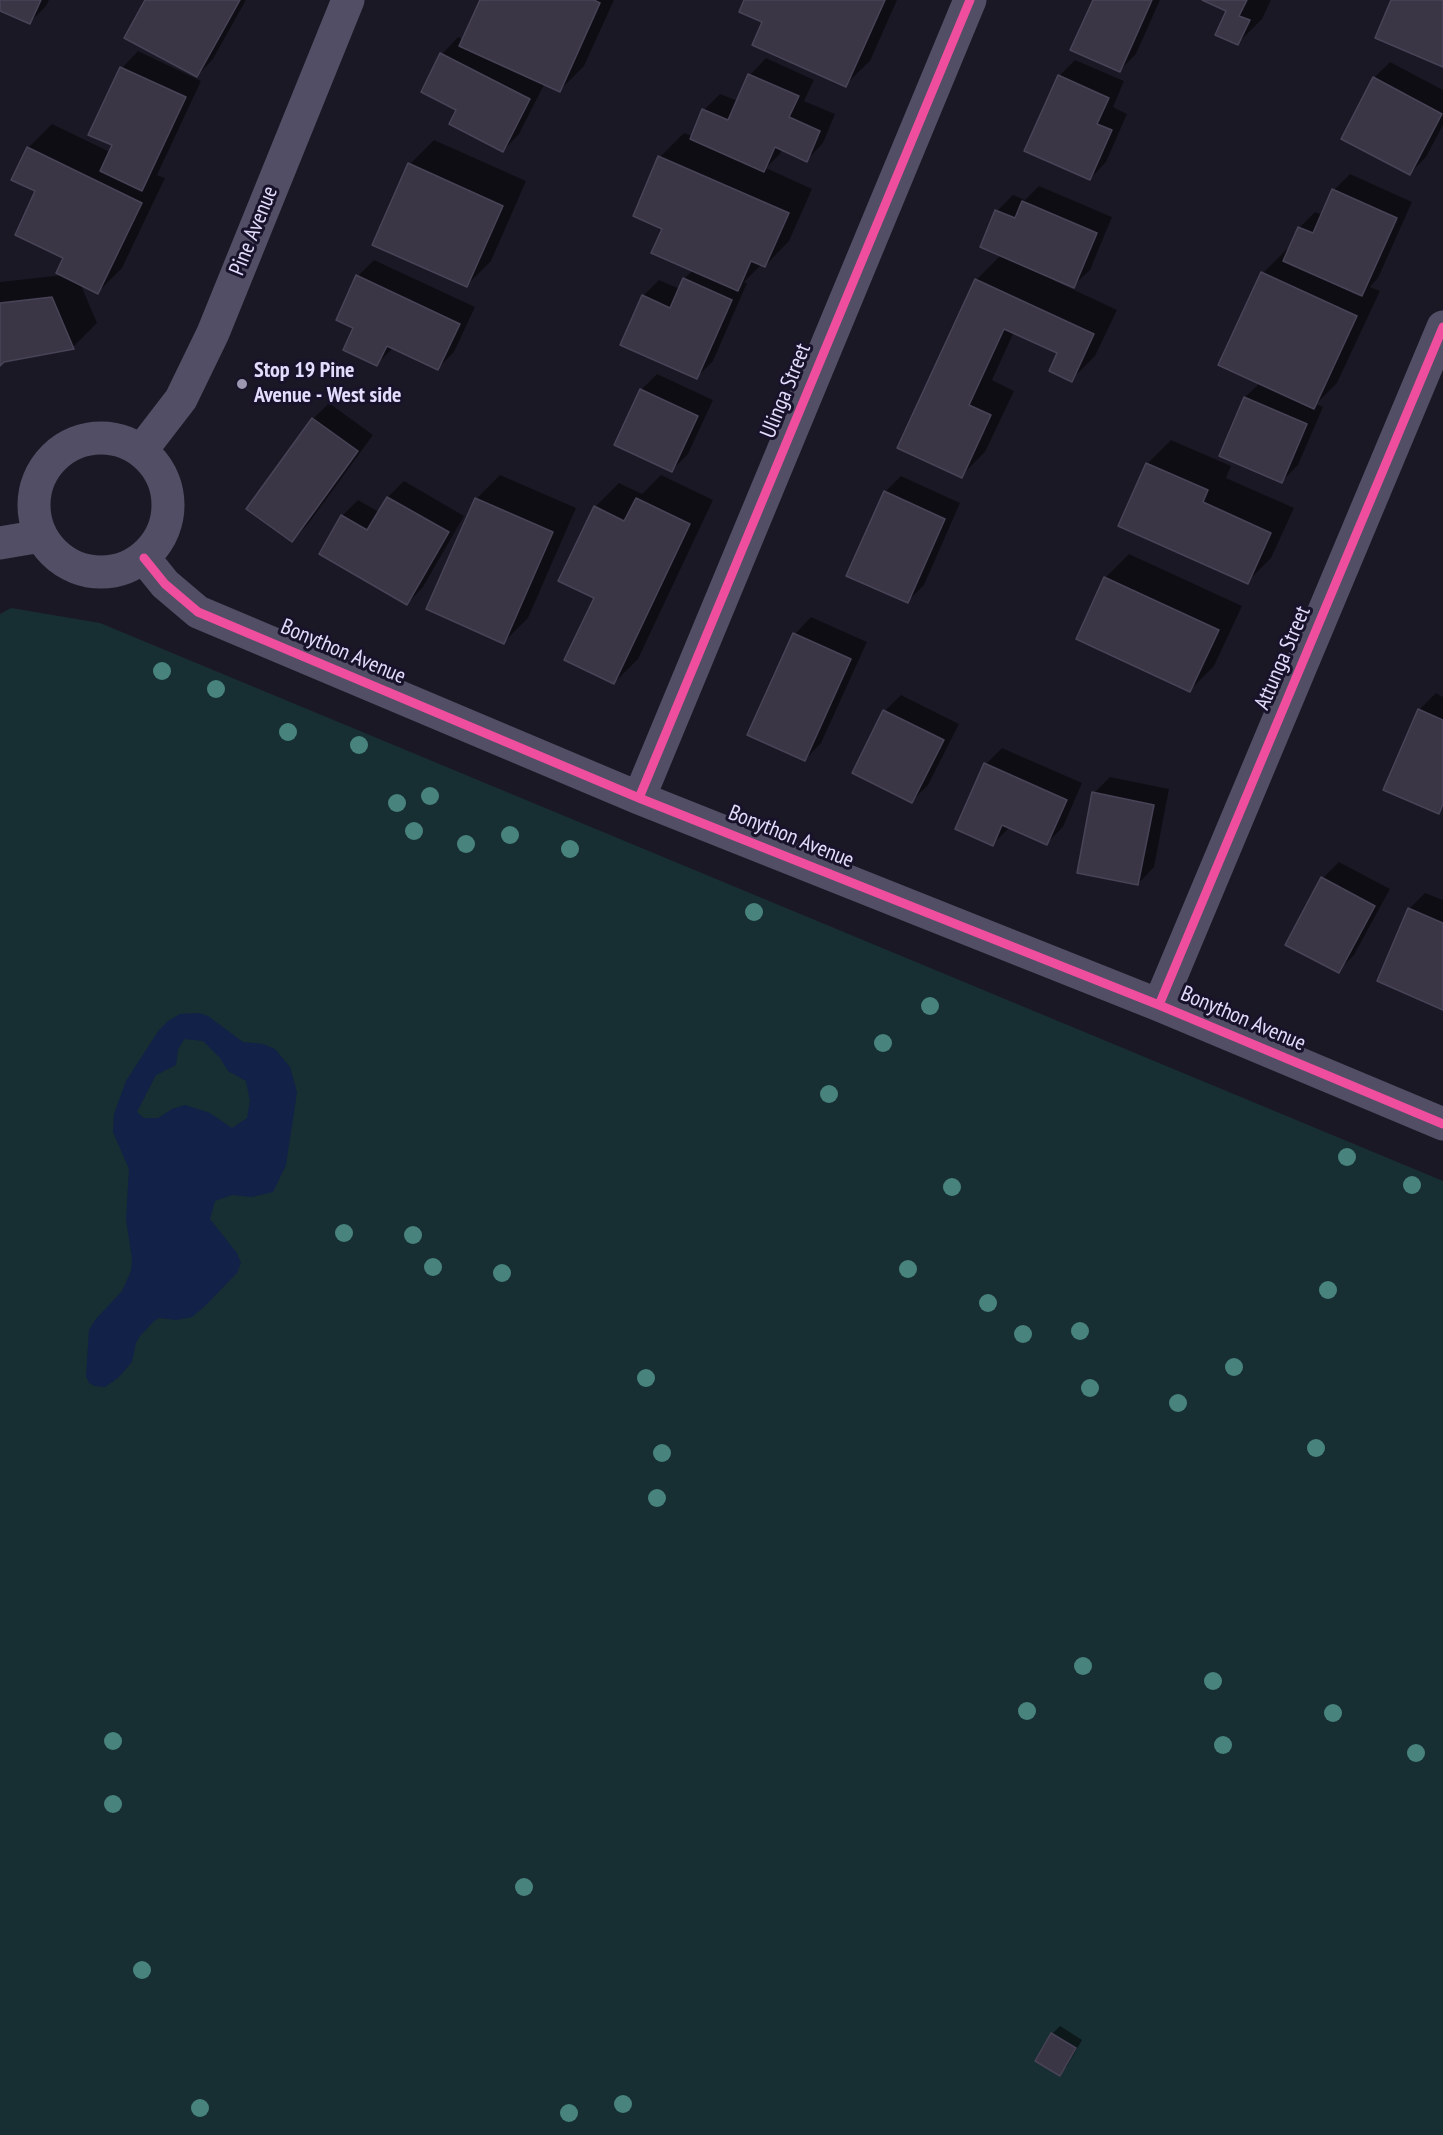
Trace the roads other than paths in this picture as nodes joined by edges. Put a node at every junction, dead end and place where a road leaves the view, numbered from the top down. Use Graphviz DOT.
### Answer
graph roads {
  1 [pos="348,0"];
  2 [pos="970,0"];
  3 [pos="1443,327"];
  4 [pos="141,452"];
  5 [pos="41,536"];
  6 [pos="0,543"];
  7 [pos="144,558"];
  8 [pos="639,798"];
  9 [pos="1159,1005"];
  10 [pos="1443,1124"];
  1 -- 4 [label="street, Pine Avenue"];
  2 -- 8 [label="street, Ulinga Street"];
  3 -- 9 [label="street, Attunga Street"];
  4 -- 5 [label="street"];
  4 -- 7 [label="street"];
  5 -- 6 [label="street"];
  5 -- 7 [label="street"];
  7 -- 8 [label="street, Bonython Avenue"];
  8 -- 9 [label="street, Bonython Avenue"];
  9 -- 10 [label="street, Bonython Avenue"];
}
